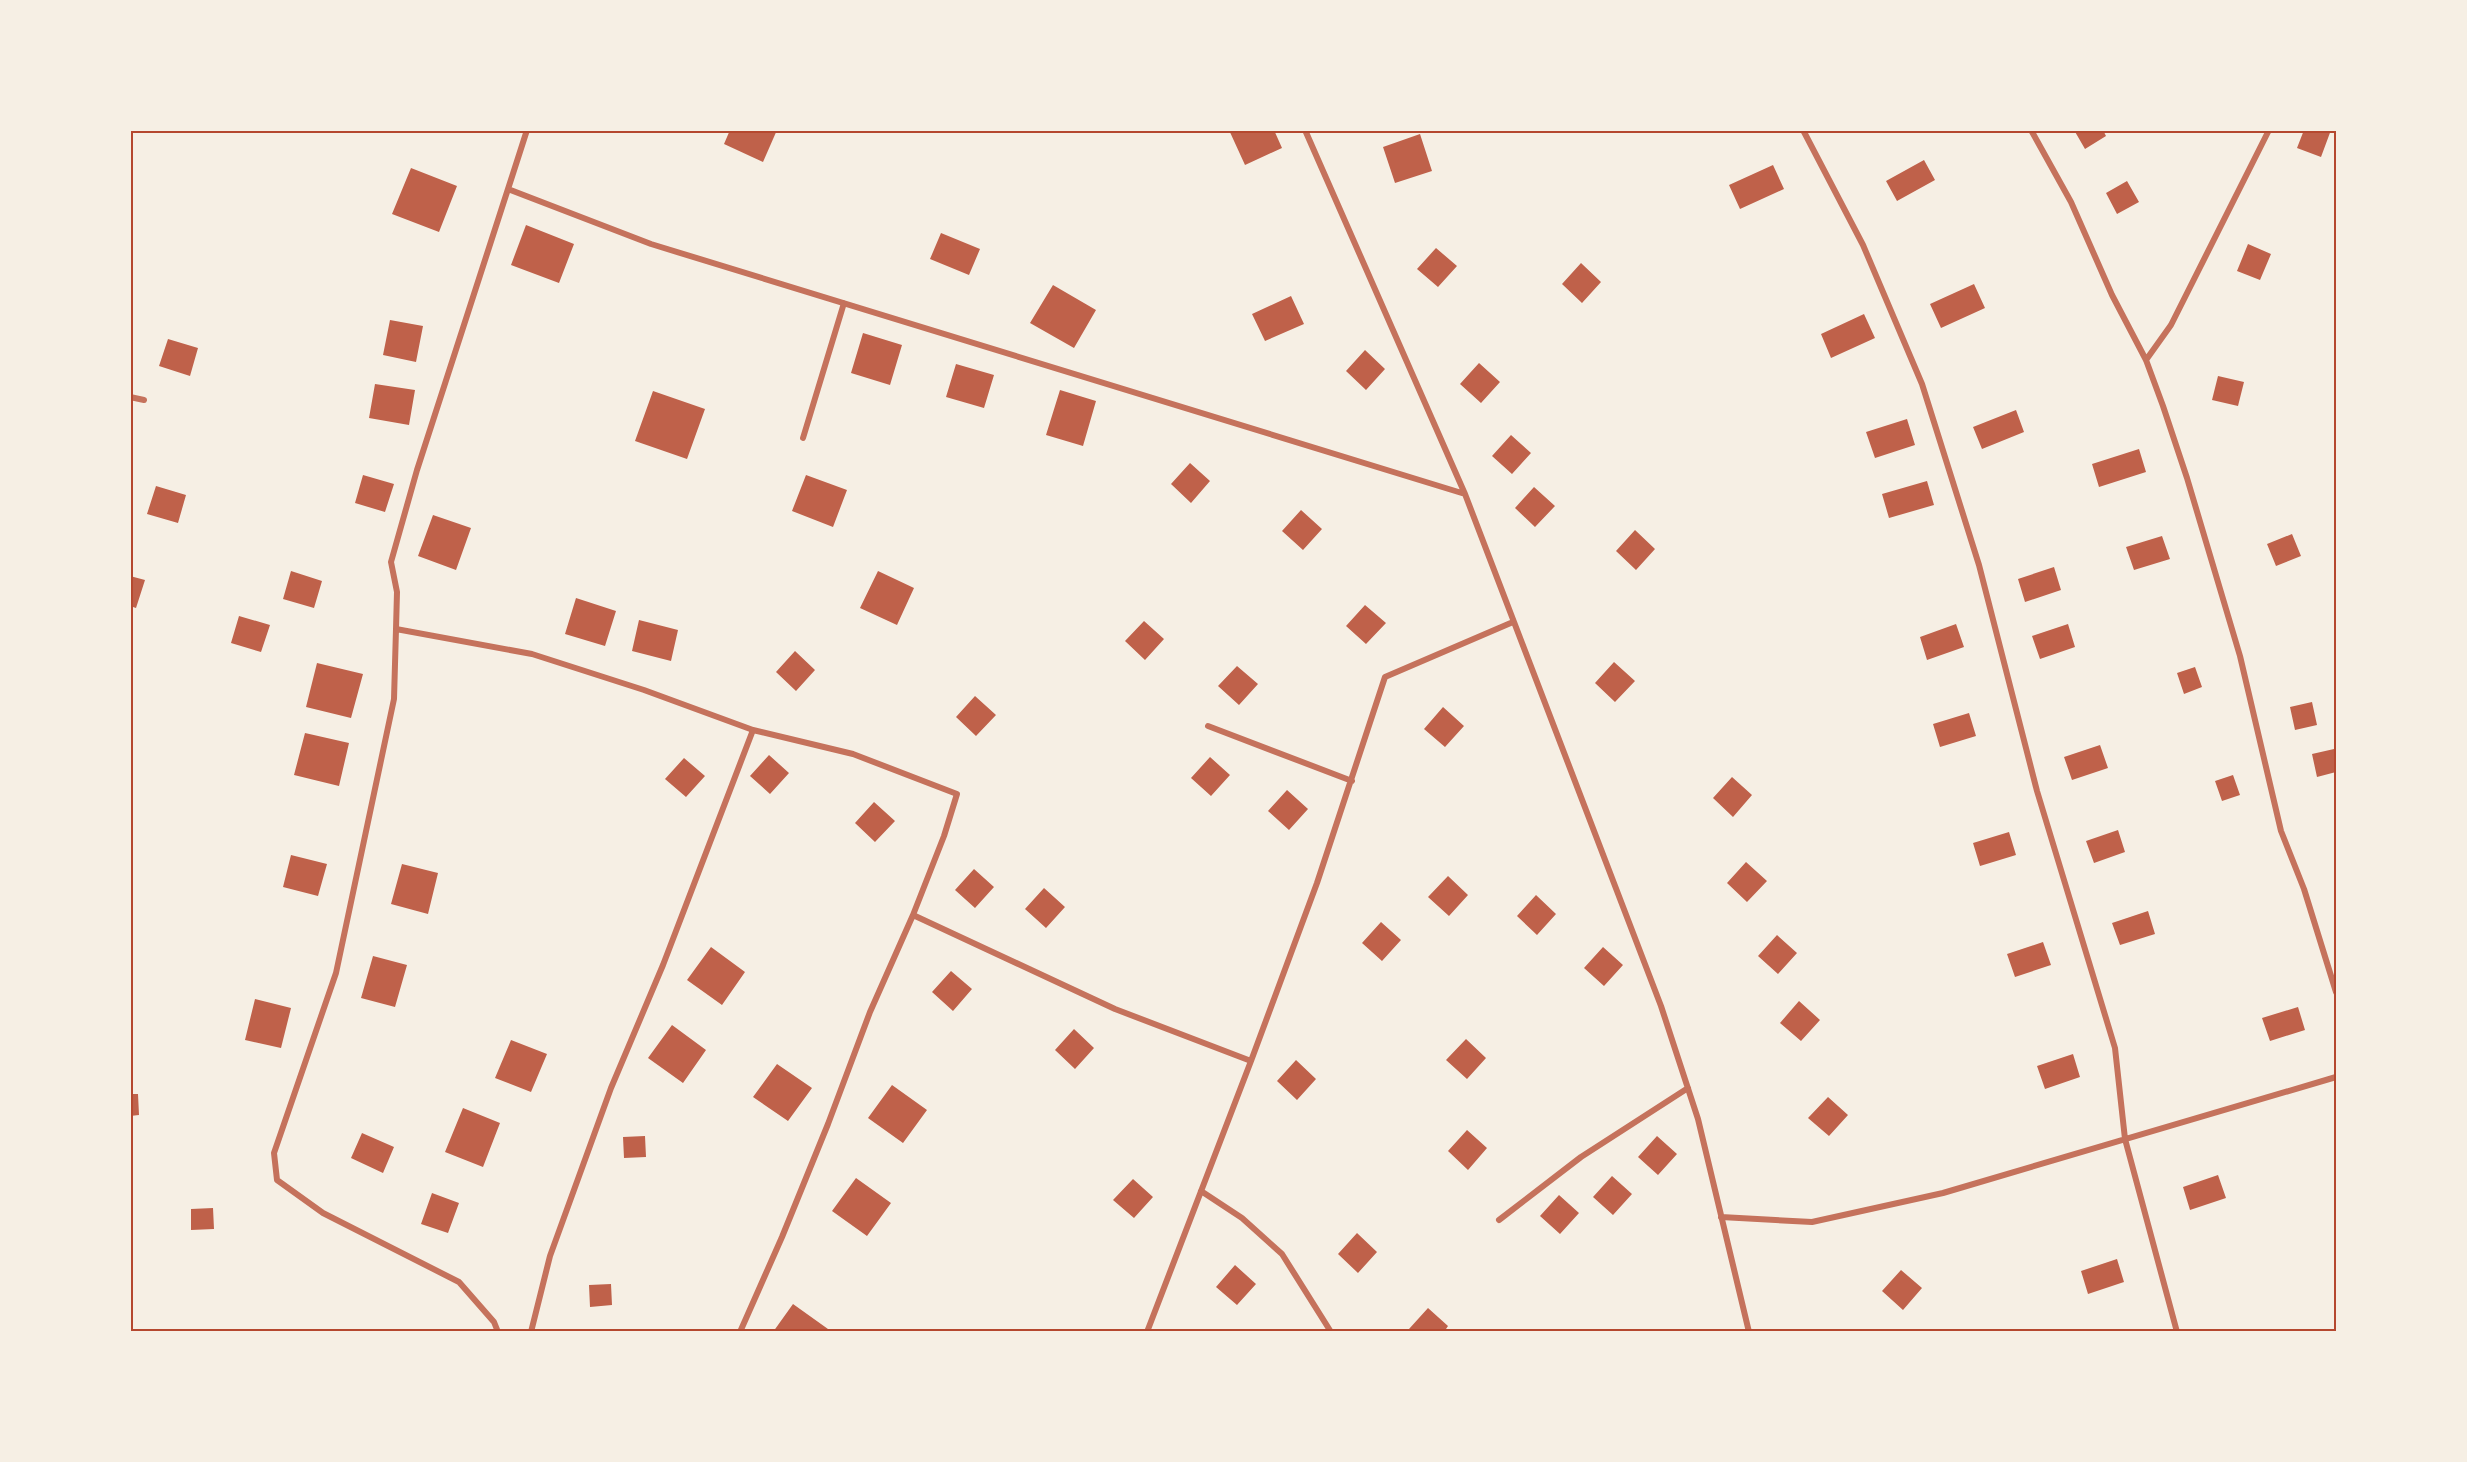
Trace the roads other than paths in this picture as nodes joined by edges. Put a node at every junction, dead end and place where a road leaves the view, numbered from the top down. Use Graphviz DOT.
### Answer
graph roads {
  1 [pos="527,130"];
  2 [pos="1305,130"];
  3 [pos="1803,130"];
  4 [pos="2031,130"];
  5 [pos="2269,130"];
  6 [pos="508,189"];
  7 [pos="843,303"];
  8 [pos="2145,360"];
  9 [pos="130,397"];
  10 [pos="144,400"];
  11 [pos="803,438"];
  12 [pos="1466,494"];
  13 [pos="1513,622"];
  14 [pos="396,629"];
  15 [pos="1208,726"];
  16 [pos="753,730"];
  17 [pos="1352,781"];
  18 [pos="913,915"];
  19 [pos="2337,992"];
  20 [pos="1251,1061"];
  21 [pos="2337,1077"];
  22 [pos="1688,1088"];
  23 [pos="2125,1138"];
  24 [pos="1201,1191"];
  25 [pos="1721,1217"];
  26 [pos="1499,1220"];
  27 [pos="498,1332"];
  28 [pos="531,1332"];
  29 [pos="740,1332"];
  30 [pos="1147,1332"];
  31 [pos="1331,1332"];
  32 [pos="1749,1332"];
  33 [pos="2177,1332"];
  1 -- 6 [label="street"];
  2 -- 12 [label="street"];
  3 -- 23 [label="street"];
  4 -- 8 [label="street"];
  5 -- 8 [label="street"];
  6 -- 7 [label="street"];
  6 -- 14 [label="street"];
  7 -- 11 [label="street"];
  7 -- 12 [label="street"];
  8 -- 19 [label="street"];
  9 -- 10 [label="street"];
  12 -- 13 [label="street"];
  13 -- 17 [label="street"];
  13 -- 22 [label="street"];
  14 -- 16 [label="street"];
  14 -- 27 [label="street"];
  15 -- 17 [label="street"];
  16 -- 18 [label="street"];
  16 -- 28 [label="street"];
  17 -- 20 [label="street"];
  18 -- 20 [label="street"];
  18 -- 29 [label="street"];
  20 -- 24 [label="street"];
  21 -- 23 [label="street"];
  22 -- 25 [label="street"];
  22 -- 26 [label="street"];
  23 -- 25 [label="street"];
  23 -- 33 [label="street"];
  24 -- 30 [label="street"];
  24 -- 31 [label="street"];
  25 -- 32 [label="street"];
}
